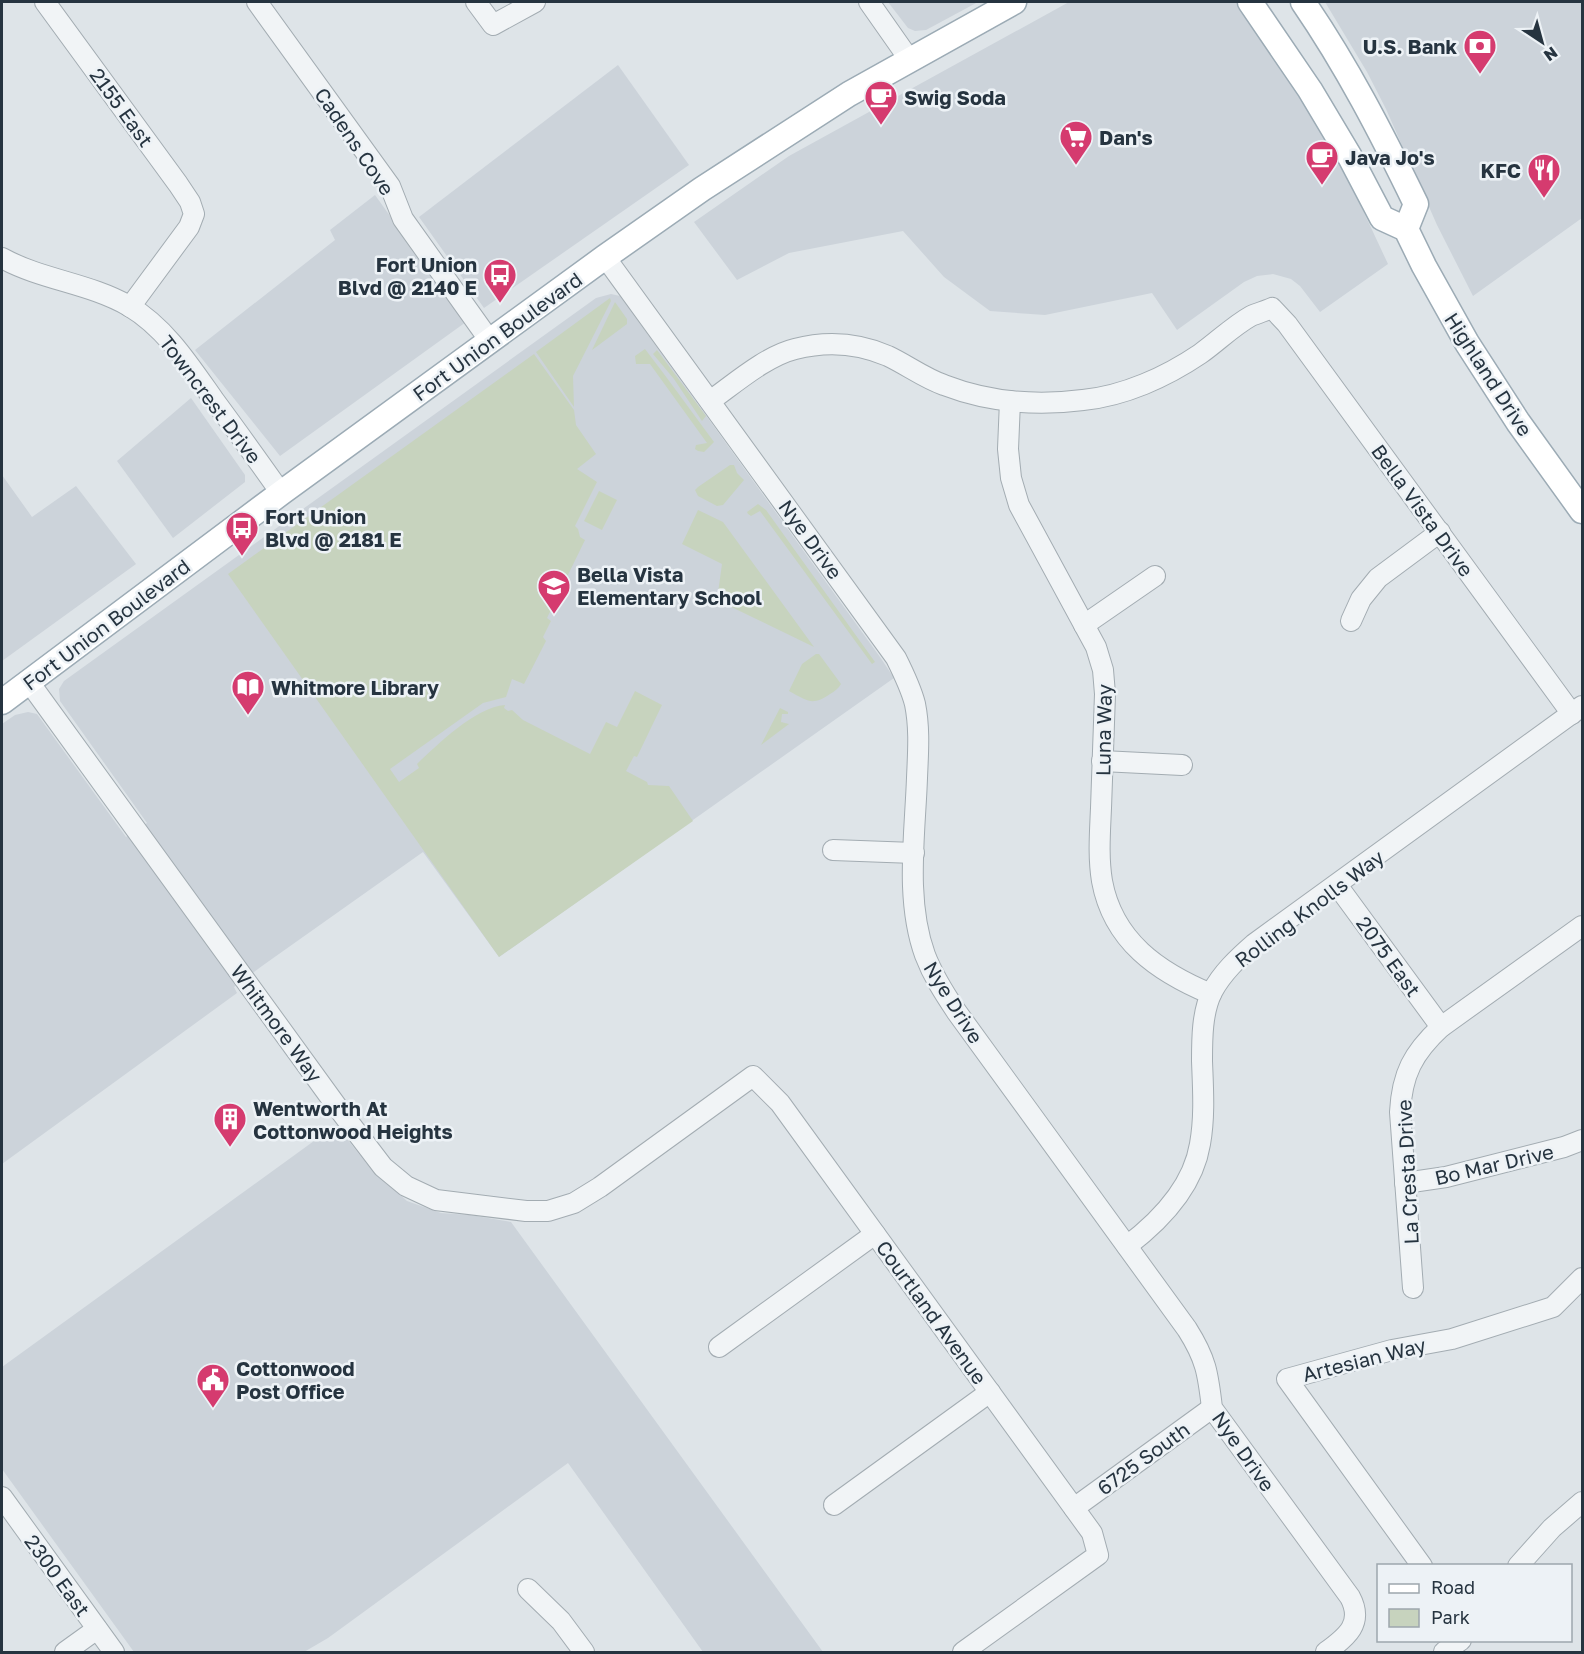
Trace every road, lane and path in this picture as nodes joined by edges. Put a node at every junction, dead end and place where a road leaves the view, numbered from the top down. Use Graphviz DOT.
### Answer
graph roads {
  1 [pos="45,2"];
  2 [pos="257,2"];
  3 [pos="476,2"];
  4 [pos="535,2"];
  5 [pos="869,2"];
  6 [pos="1014,2"];
  7 [pos="1250,2"];
  8 [pos="1303,2"];
  9 [pos="909,59"];
  10 [pos="1407,229"];
  11 [pos="605,257"];
  12 [pos="2,258"];
  13 [pos="130,307"];
  14 [pos="490,341"];
  15 [pos="710,401"];
  16 [pos="1010,401"];
  17 [pos="281,493"];
  18 [pos="1582,511"];
  19 [pos="1440,532"];
  20 [pos="1155,576"];
  21 [pos="1351,621"];
  22 [pos="1084,625"];
  23 [pos="29,682"];
  24 [pos="2,702"];
  25 [pos="1577,710"];
  26 [pos="1102,761"];
  27 [pos="1182,765"];
  28 [pos="834,850"];
  29 [pos="914,853"];
  30 [pos="1337,885"];
  31 [pos="1582,926"];
  32 [pos="1211,994"];
  33 [pos="1441,1027"];
  34 [pos="753,1076"];
  35 [pos="1582,1140"];
  36 [pos="1405,1183"];
  37 [pos="875,1234"];
  38 [pos="1127,1246"];
  39 [pos="1582,1278"];
  40 [pos="1413,1288"];
  41 [pos="719,1347"];
  42 [pos="990,1392"];
  43 [pos="1212,1408"];
  44 [pos="2,1497"];
  45 [pos="1582,1502"];
  46 [pos="834,1505"];
  47 [pos="1074,1508"];
  48 [pos="1421,1564"];
  49 [pos="1520,1564"];
  50 [pos="528,1589"];
  51 [pos="97,1629"];
  52 [pos="1460,1642"];
  53 [pos="65,1653"];
  54 [pos="114,1653"];
  55 [pos="584,1653"];
  56 [pos="963,1653"];
  57 [pos="1326,1653"];
  58 [pos="1444,1653"];
  1 -- 13 [label="street, 2155 East"];
  2 -- 14 [label="street, Cadens Cove"];
  3 -- 4 [label="street"];
  5 -- 9 [label="street"];
  6 -- 9 [label="main road, Fort Union Boulevard"];
  7 -- 10 [label="main road"];
  8 -- 10 [label="main road"];
  9 -- 11 [label="main road, Fort Union Boulevard"];
  10 -- 18 [label="main road, Highland Drive"];
  11 -- 14 [label="main road, Fort Union Boulevard"];
  11 -- 15 [label="street, Nye Drive"];
  12 -- 13 [label="street, Towncrest Drive"];
  13 -- 17 [label="street, Towncrest Drive"];
  14 -- 17 [label="main road, Fort Union Boulevard"];
  15 -- 16 [label="street"];
  15 -- 29 [label="street, Nye Drive"];
  16 -- 19 [label="street, Bella Vista Drive"];
  16 -- 22 [label="street, Luna Way"];
  17 -- 23 [label="main road, Fort Union Boulevard"];
  19 -- 21 [label="street"];
  19 -- 25 [label="street, Bella Vista Drive"];
  20 -- 22 [label="street"];
  22 -- 26 [label="street, Luna Way"];
  23 -- 24 [label="main road, Fort Union Boulevard"];
  23 -- 34 [label="street, Whitmore Way"];
  25 -- 30 [label="street, Rolling Knolls Way"];
  26 -- 27 [label="street"];
  26 -- 32 [label="street, Luna Way"];
  28 -- 29 [label="street"];
  29 -- 38 [label="street, Nye Drive"];
  30 -- 32 [label="street, Rolling Knolls Way"];
  30 -- 33 [label="street, 2075 East"];
  31 -- 33 [label="street, La Cresta Drive"];
  32 -- 38 [label="street, Rolling Knolls Way"];
  33 -- 36 [label="street, La Cresta Drive"];
  34 -- 37 [label="street, Courtland Avenue"];
  35 -- 36 [label="street, Bo Mar Drive"];
  36 -- 40 [label="street, La Cresta Drive"];
  37 -- 41 [label="street"];
  37 -- 42 [label="street, Courtland Avenue"];
  38 -- 43 [label="street, Nye Drive"];
  39 -- 48 [label="street, Artesian Way"];
  42 -- 46 [label="street"];
  42 -- 47 [label="street, Courtland Avenue"];
  43 -- 47 [label="street, 6725 South"];
  43 -- 57 [label="street, Nye Drive"];
  44 -- 51 [label="street, 2300 East"];
  45 -- 49 [label="street"];
  47 -- 56 [label="street, Courtland Avenue"];
  50 -- 55 [label="street"];
  51 -- 53 [label="street"];
  51 -- 54 [label="street, 2300 East"];
  52 -- 58 [label="street"];
}
